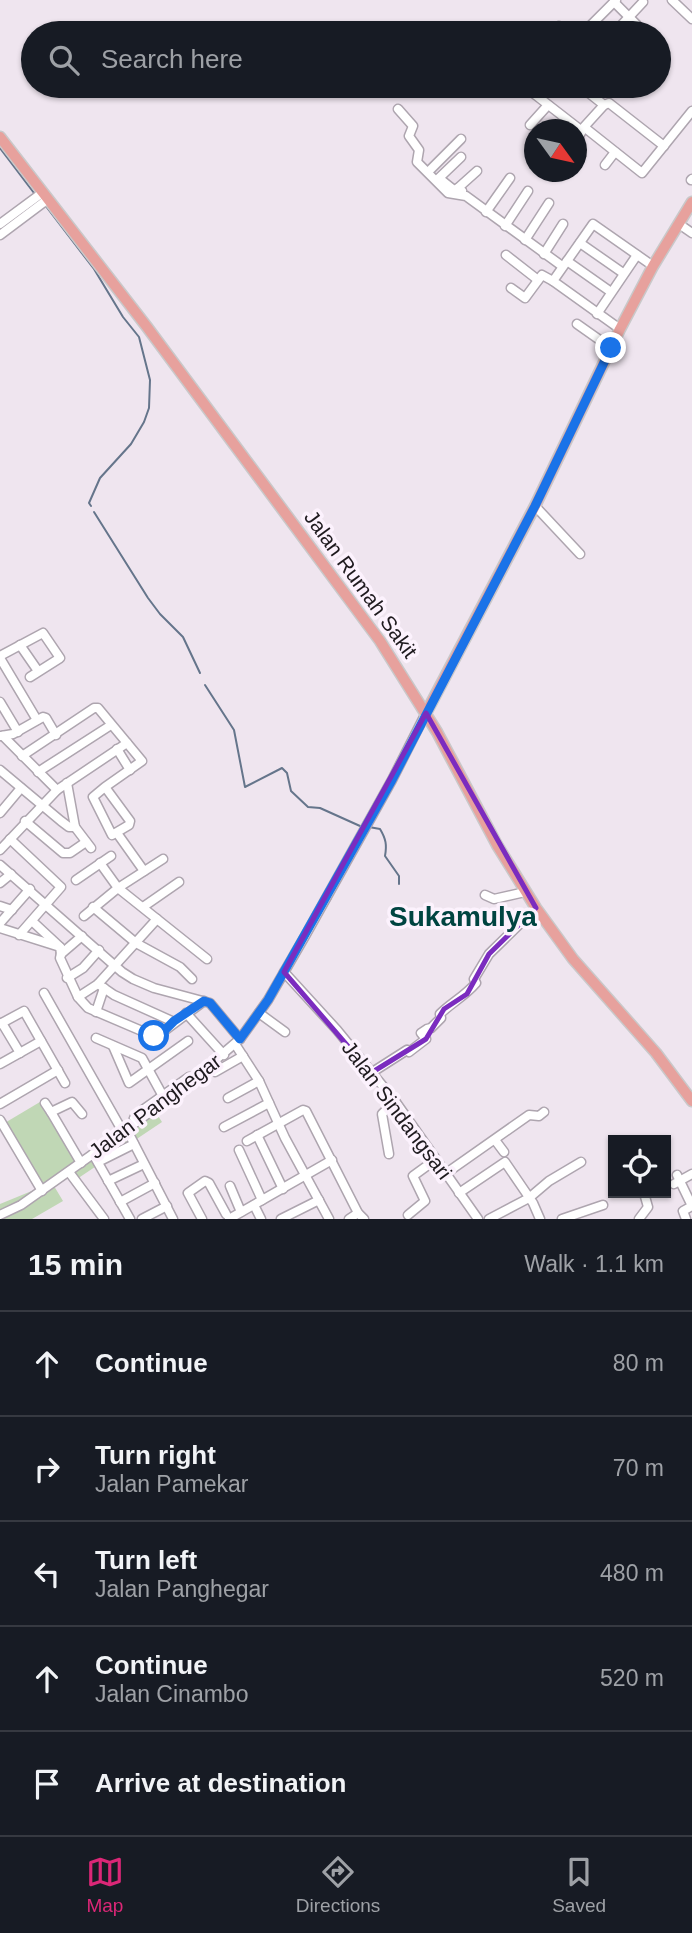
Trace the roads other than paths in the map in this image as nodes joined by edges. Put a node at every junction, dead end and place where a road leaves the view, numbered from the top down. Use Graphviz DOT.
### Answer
graph roads {
  1 [pos="672,0"];
  2 [pos="612,2"];
  3 [pos="643,2"];
  4 [pos="629,17"];
  5 [pos="692,19"];
  6 [pos="594,21"];
  7 [pos="625,21"];
  8 [pos="633,21"];
  9 [pos="539,98"];
  10 [pos="595,98"];
  11 [pos="548,105"];
  12 [pos="604,105"];
  13 [pos="398,109"];
  14 [pos="692,111"];
  15 [pos="535,119"];
  16 [pos="568,119"];
  17 [pos="587,124"];
  18 [pos="587,132"];
  19 [pos="0,137"];
  20 [pos="461,139"];
  21 [pos="664,146"];
  22 [pos="615,152"];
  23 [pos="461,157"];
  24 [pos="605,165"];
  25 [pos="477,171"];
  26 [pos="428,172"];
  27 [pos="510,178"];
  28 [pos="458,188"];
  29 [pos="528,191"];
  30 [pos="466,196"];
  31 [pos="41,199"];
  32 [pos="692,202"];
  33 [pos="549,203"];
  34 [pos="485,212"];
  35 [pos="0,224"];
  36 [pos="563,224"];
  37 [pos="679,224"];
  38 [pos="505,226"];
  39 [pos="692,233"];
  40 [pos="0,235"];
  41 [pos="525,240"];
  42 [pos="580,243"];
  43 [pos="544,254"];
  44 [pos="506,255"];
  45 [pos="637,255"];
  46 [pos="655,263"];
  47 [pos="564,264"];
  48 [pos="623,273"];
  49 [pos="538,280"];
  50 [pos="553,281"];
  51 [pos="511,288"];
  52 [pos="611,292"];
  53 [pos="597,314"];
  54 [pos="577,324"];
  55 [pos="620,329"];
  56 [pos="611,348"];
  57 [pos="535,506"];
  58 [pos="580,554"];
  59 [pos="20,645"];
  60 [pos="70,652"];
  61 [pos="0,657"];
  62 [pos="60,658"];
  63 [pos="38,671"];
  64 [pos="30,677"];
  65 [pos="1,708"];
  66 [pos="426,713"];
  67 [pos="37,720"];
  68 [pos="111,725"];
  69 [pos="18,732"];
  70 [pos="56,734"];
  71 [pos="1,736"];
  72 [pos="127,743"];
  73 [pos="117,749"];
  74 [pos="22,756"];
  75 [pos="130,770"];
  76 [pos="38,772"];
  77 [pos="1,773"];
  78 [pos="67,783"];
  79 [pos="105,787"];
  80 [pos="21,789"];
  81 [pos="57,789"];
  82 [pos="42,805"];
  83 [pos="0,813"];
  84 [pos="25,821"];
  85 [pos="75,828"];
  86 [pos="117,833"];
  87 [pos="10,839"];
  88 [pos="0,850"];
  89 [pos="111,856"];
  90 [pos="163,859"];
  91 [pos="100,863"];
  92 [pos="0,864"];
  93 [pos="144,871"];
  94 [pos="11,874"];
  95 [pos="76,880"];
  96 [pos="179,882"];
  97 [pos="0,883"];
  98 [pos="118,888"];
  99 [pos="30,889"];
  100 [pos="525,892"];
  101 [pos="485,895"];
  102 [pos="47,904"];
  103 [pos="0,906"];
  104 [pos="93,907"];
  105 [pos="143,907"];
  106 [pos="536,908"];
  107 [pos="12,909"];
  108 [pos="84,916"];
  109 [pos="157,919"];
  110 [pos="32,921"];
  111 [pos="0,923"];
  112 [pos="0,928"];
  113 [pos="19,935"];
  114 [pos="82,936"];
  115 [pos="136,943"];
  116 [pos="99,950"];
  117 [pos="60,951"];
  118 [pos="207,959"];
  119 [pos="116,965"];
  120 [pos="284,972"];
  121 [pos="68,978"];
  122 [pos="192,979"];
  123 [pos="101,986"];
  124 [pos="44,993"];
  125 [pos="78,997"];
  126 [pos="204,1001"];
  127 [pos="96,1012"];
  128 [pos="186,1013"];
  129 [pos="259,1013"];
  130 [pos="174,1021"];
  131 [pos="1,1024"];
  132 [pos="285,1032"];
  133 [pos="96,1038"];
  134 [pos="41,1041"];
  135 [pos="188,1041"];
  136 [pos="237,1041"];
  137 [pos="113,1046"];
  138 [pos="20,1053"];
  139 [pos="224,1055"];
  140 [pos="243,1056"];
  141 [pos="209,1064"];
  142 [pos="0,1065"];
  143 [pos="149,1069"];
  144 [pos="58,1070"];
  145 [pos="371,1073"];
  146 [pos="259,1082"];
  147 [pos="65,1083"];
  148 [pos="164,1098"];
  149 [pos="228,1098"];
  150 [pos="395,1101"];
  151 [pos="692,1101"];
  152 [pos="269,1102"];
  153 [pos="45,1103"];
  154 [pos="0,1104"];
  155 [pos="51,1112"];
  156 [pos="544,1112"];
  157 [pos="82,1114"];
  158 [pos="0,1119"];
  159 [pos="279,1123"];
  160 [pos="224,1127"];
  161 [pos="125,1131"];
  162 [pos="257,1135"];
  163 [pos="495,1140"];
  164 [pos="247,1141"];
  165 [pos="134,1144"];
  166 [pos="239,1150"];
  167 [pos="505,1152"];
  168 [pos="389,1154"];
  169 [pos="95,1158"];
  170 [pos="332,1160"];
  171 [pos="435,1160"];
  172 [pos="581,1162"];
  173 [pos="81,1163"];
  174 [pos="144,1164"];
  175 [pos="69,1172"];
  176 [pos="445,1174"];
  177 [pos="692,1174"];
  178 [pos="306,1177"];
  179 [pos="108,1181"];
  180 [pos="155,1183"];
  181 [pos="230,1186"];
  182 [pos="283,1189"];
  183 [pos="42,1191"];
  184 [pos="459,1193"];
  185 [pos="529,1198"];
  186 [pos="645,1198"];
  187 [pos="262,1199"];
  188 [pos="319,1200"];
  189 [pos="120,1202"];
  190 [pos="254,1205"];
  191 [pos="603,1205"];
  192 [pos="167,1206"];
  193 [pos="241,1212"];
  194 [pos="3,1214"];
  195 [pos="408,1215"];
  196 [pos="361,1216"];
  197 [pos="230,1218"];
  198 [pos="568,1218"];
  199 [pos="104,1219"];
  200 [pos="130,1219"];
  201 [pos="142,1219"];
  202 [pos="173,1219"];
  203 [pos="202,1219"];
  204 [pos="261,1219"];
  205 [pos="281,1219"];
  206 [pos="329,1219"];
  207 [pos="349,1219"];
  208 [pos="478,1219"];
  209 [pos="489,1219"];
  210 [pos="540,1219"];
  211 [pos="639,1219"];
  212 [pos="685,1219"];
  1 -- 5 [label="street"];
  2 -- 4 [label="street"];
  2 -- 6 [label="street"];
  3 -- 4 [label="street"];
  4 -- 7 [label="street"];
  4 -- 8 [label="street"];
  9 -- 11 [label="street"];
  10 -- 12 [label="street"];
  11 -- 15 [label="street"];
  11 -- 16 [label="street"];
  12 -- 17 [label="street"];
  12 -- 21 [label="street"];
  13 -- 26 [label="street"];
  14 -- 21 [label="street"];
  18 -- 22 [label="street"];
  19 -- 31 [label="main road, Jalan Rumah Sakit"];
  20 -- 26 [label="street"];
  21 -- 22 [label="street"];
  22 -- 24 [label="street"];
  23 -- 28 [label="street"];
  25 -- 28 [label="street"];
  26 -- 30 [label="street"];
  27 -- 34 [label="street"];
  28 -- 30 [label="street"];
  29 -- 38 [label="street"];
  30 -- 34 [label="street"];
  31 -- 35 [label="street"];
  31 -- 40 [label="street"];
  31 -- 66 [label="main road, Jalan Rumah Sakit"];
  32 -- 37 [label="main road"];
  33 -- 41 [label="street"];
  34 -- 38 [label="street"];
  36 -- 43 [label="street"];
  37 -- 39 [label="street"];
  37 -- 46 [label="main road"];
  38 -- 41 [label="street"];
  41 -- 43 [label="street"];
  42 -- 45 [label="street"];
  42 -- 47 [label="street"];
  42 -- 48 [label="street"];
  43 -- 47 [label="street"];
  44 -- 49 [label="street"];
  45 -- 46 [label="street"];
  45 -- 48 [label="street"];
  46 -- 55 [label="main road"];
  47 -- 50 [label="street"];
  47 -- 52 [label="street"];
  48 -- 52 [label="street"];
  49 -- 50 [label="street"];
  49 -- 51 [label="street"];
  50 -- 53 [label="street"];
  52 -- 53 [label="street"];
  53 -- 55 [label="street"];
  54 -- 56 [label="street"];
  55 -- 56 [label="main road"];
  56 -- 57 [label="main road"];
  57 -- 58 [label="street"];
  57 -- 66 [label="main road"];
  59 -- 61 [label="street"];
  59 -- 62 [label="street"];
  59 -- 63 [label="street"];
  60 -- 62 [label="street"];
  61 -- 67 [label="street"];
  62 -- 63 [label="street"];
  63 -- 64 [label="street"];
  65 -- 69 [label="street"];
  66 -- 100 [label="main road, Jalan Rumah Sakit"];
  66 -- 120 [label="street, Jalan Panghegar"];
  67 -- 69 [label="street"];
  67 -- 70 [label="street"];
  68 -- 70 [label="street"];
  68 -- 72 [label="street"];
  68 -- 76 [label="street"];
  69 -- 71 [label="street"];
  70 -- 74 [label="street"];
  71 -- 74 [label="street"];
  72 -- 73 [label="street"];
  72 -- 75 [label="street"];
  73 -- 75 [label="street"];
  73 -- 78 [label="street"];
  74 -- 76 [label="street"];
  75 -- 79 [label="street"];
  76 -- 81 [label="street"];
  77 -- 80 [label="street"];
  78 -- 81 [label="street"];
  78 -- 85 [label="street"];
  79 -- 86 [label="street"];
  79 -- 86 [label="street"];
  80 -- 82 [label="street"];
  80 -- 83 [label="street"];
  81 -- 82 [label="street"];
  82 -- 84 [label="street"];
  82 -- 85 [label="street"];
  84 -- 85 [label="street"];
  84 -- 87 [label="street"];
  86 -- 93 [label="street"];
  87 -- 88 [label="street"];
  87 -- 102 [label="street"];
  89 -- 91 [label="street"];
  90 -- 93 [label="street"];
  91 -- 95 [label="street"];
  91 -- 98 [label="street"];
  92 -- 94 [label="street"];
  93 -- 98 [label="street"];
  94 -- 97 [label="street"];
  94 -- 99 [label="street"];
  96 -- 105 [label="street"];
  98 -- 104 [label="street"];
  98 -- 105 [label="street"];
  99 -- 102 [label="street"];
  99 -- 107 [label="street"];
  100 -- 101 [label="street"];
  100 -- 106 [label="main road, Jalan Rumah Sakit"];
  102 -- 110 [label="street"];
  102 -- 114 [label="street"];
  103 -- 107 [label="street"];
  104 -- 108 [label="street"];
  104 -- 115 [label="street"];
  105 -- 109 [label="street"];
  106 -- 145 [label="street"];
  106 -- 151 [label="main road, Jalan Rumah Sakit"];
  107 -- 111 [label="street"];
  109 -- 115 [label="street"];
  109 -- 118 [label="street"];
  110 -- 113 [label="street"];
  110 -- 117 [label="street"];
  112 -- 113 [label="street"];
  113 -- 117 [label="street"];
  114 -- 116 [label="street"];
  114 -- 117 [label="street"];
  115 -- 119 [label="street"];
  115 -- 122 [label="street"];
  116 -- 119 [label="street"];
  116 -- 121 [label="street"];
  117 -- 121 [label="street"];
  119 -- 123 [label="street"];
  119 -- 126 [label="street"];
  120 -- 129 [label="street, Jalan Panghegar"];
  120 -- 145 [label="street, Jalan Sindangsari"];
  121 -- 125 [label="street"];
  123 -- 125 [label="street"];
  123 -- 127 [label="street"];
  123 -- 130 [label="street"];
  124 -- 161 [label="street"];
  125 -- 127 [label="street"];
  126 -- 128 [label="street"];
  126 -- 136 [label="street"];
  127 -- 130 [label="street"];
  128 -- 130 [label="street"];
  128 -- 139 [label="street"];
  129 -- 132 [label="street"];
  129 -- 136 [label="street, Jalan Panghegar"];
  131 -- 134 [label="street"];
  131 -- 138 [label="street"];
  133 -- 137 [label="street"];
  134 -- 138 [label="street"];
  134 -- 144 [label="street"];
  135 -- 143 [label="street"];
  136 -- 139 [label="street, Jalan Panghegar"];
  136 -- 140 [label="street"];
  137 -- 143 [label="street"];
  137 -- 143 [label="street"];
  138 -- 142 [label="street"];
  139 -- 141 [label="street, Jalan Panghegar"];
  140 -- 141 [label="street"];
  140 -- 146 [label="street"];
  141 -- 148 [label="street, Jalan Panghegar"];
  143 -- 148 [label="street"];
  144 -- 147 [label="street"];
  144 -- 154 [label="street"];
  145 -- 150 [label="street, Jalan Sindangsari"];
  146 -- 149 [label="street"];
  146 -- 152 [label="street"];
  148 -- 161 [label="street, Jalan Panghegar"];
  150 -- 168 [label="street"];
  150 -- 171 [label="street, Jalan Sindangsari"];
  152 -- 159 [label="street"];
  152 -- 160 [label="street"];
  153 -- 155 [label="street"];
  155 -- 157 [label="street"];
  155 -- 173 [label="street"];
  156 -- 163 [label="street"];
  158 -- 183 [label="street"];
  159 -- 162 [label="street"];
  159 -- 170 [label="street"];
  159 -- 178 [label="street"];
  161 -- 165 [label="street"];
  161 -- 169 [label="street, Jalan Panghegar"];
  162 -- 164 [label="street"];
  162 -- 182 [label="street"];
  163 -- 167 [label="street"];
  163 -- 176 [label="street"];
  165 -- 169 [label="street"];
  165 -- 174 [label="street"];
  166 -- 187 [label="street"];
  169 -- 173 [label="street, Jalan Panghegar"];
  169 -- 179 [label="street"];
  170 -- 178 [label="street"];
  170 -- 196 [label="street"];
  171 -- 176 [label="street, Jalan Sindangsari"];
  171 -- 195 [label="street"];
  172 -- 185 [label="street"];
  173 -- 175 [label="street, Jalan Panghegar"];
  174 -- 179 [label="street"];
  174 -- 180 [label="street"];
  175 -- 183 [label="street, Jalan Panghegar"];
  175 -- 199 [label="street"];
  176 -- 184 [label="street, Jalan Sindangsari"];
  177 -- 212 [label="street"];
  178 -- 182 [label="street"];
  178 -- 188 [label="street"];
  179 -- 189 [label="street"];
  180 -- 189 [label="street"];
  180 -- 192 [label="street"];
  181 -- 193 [label="street"];
  182 -- 187 [label="street"];
  183 -- 194 [label="street, Jalan Panghegar"];
  184 -- 185 [label="street"];
  184 -- 208 [label="street, Jalan Sindangsari"];
  185 -- 209 [label="street"];
  185 -- 210 [label="street"];
  186 -- 211 [label="street"];
  187 -- 190 [label="street"];
  188 -- 205 [label="street"];
  188 -- 206 [label="street"];
  189 -- 200 [label="street"];
  190 -- 193 [label="street"];
  190 -- 204 [label="street"];
  191 -- 198 [label="street"];
  192 -- 201 [label="street"];
  192 -- 202 [label="street"];
  193 -- 197 [label="street"];
  196 -- 207 [label="street"];
  197 -- 203 [label="street"];
}
